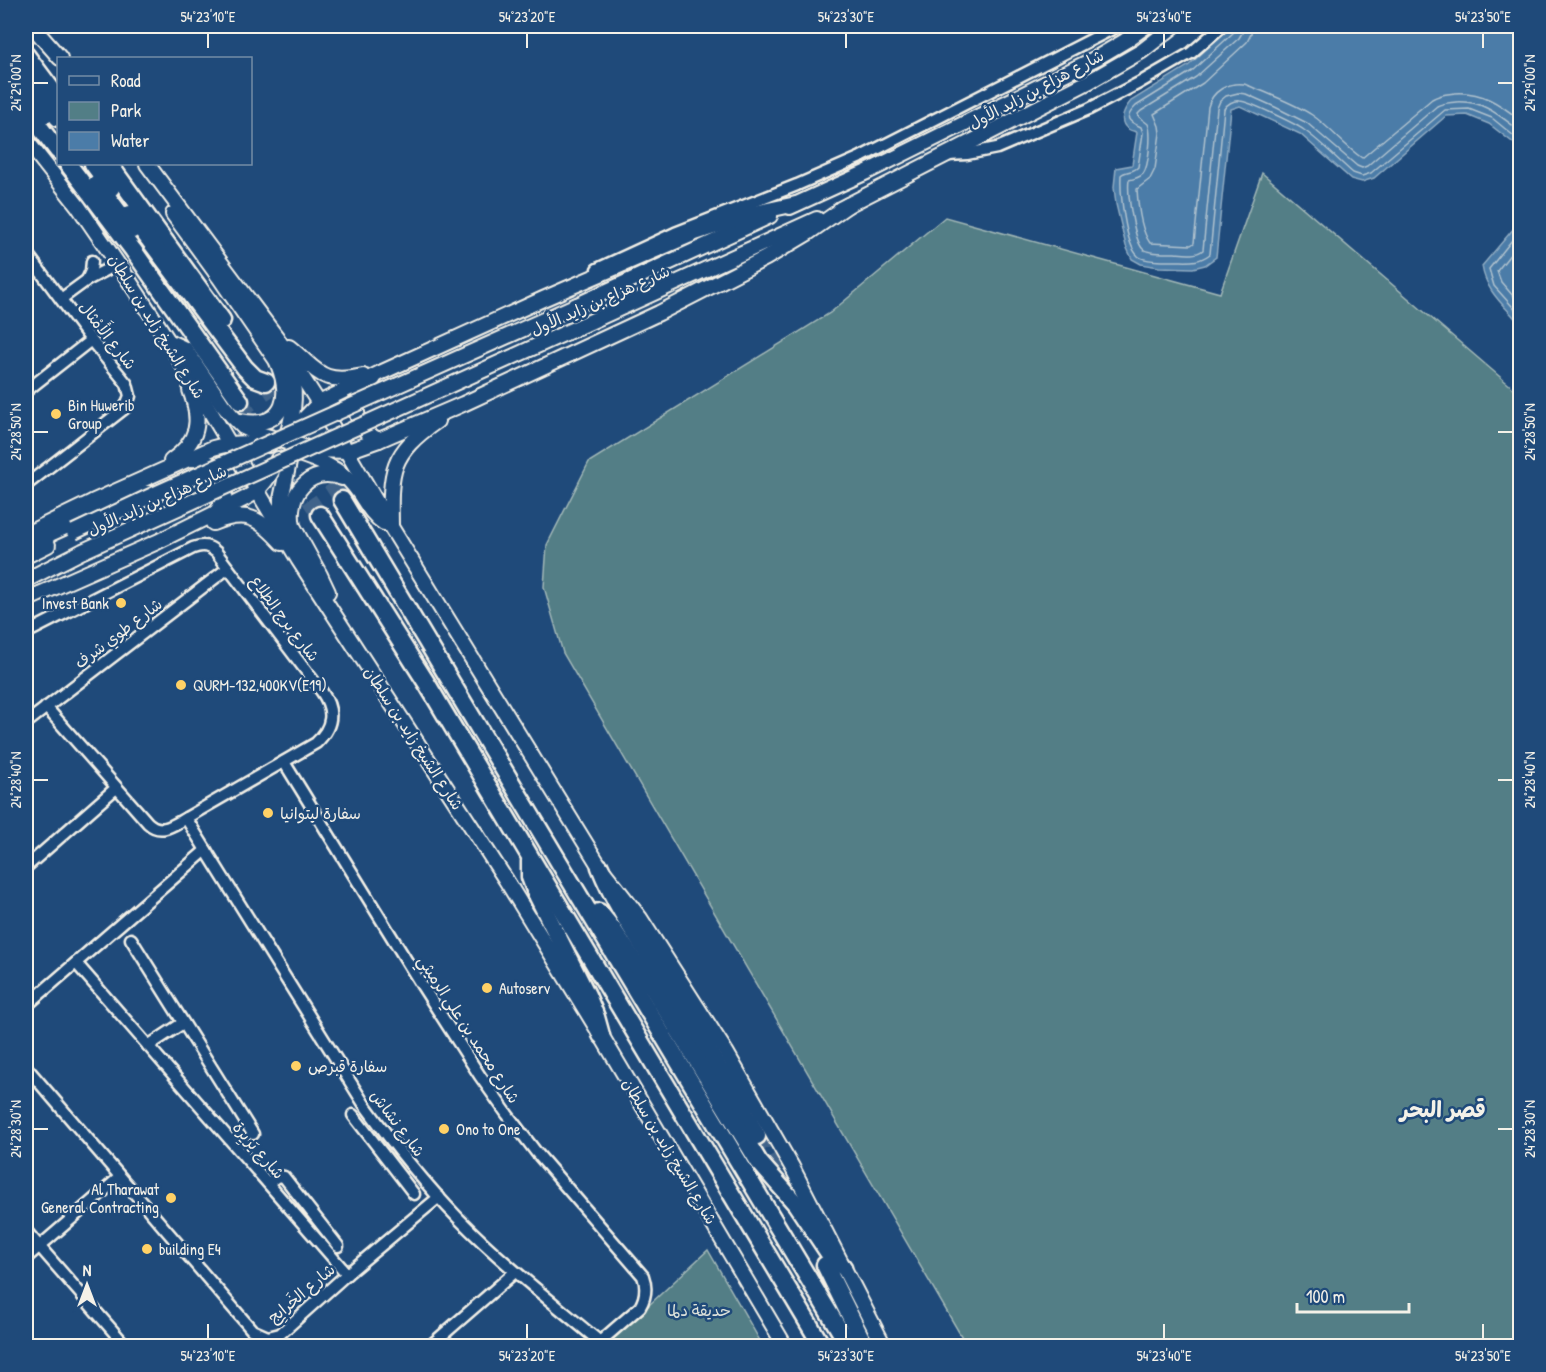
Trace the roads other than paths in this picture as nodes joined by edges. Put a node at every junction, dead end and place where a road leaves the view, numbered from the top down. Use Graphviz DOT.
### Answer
graph roads {
  1 [pos="32,26"];
  2 [pos="1118,26"];
  3 [pos="1146,26"];
  4 [pos="1174,26"];
  5 [pos="1222,26"];
  6 [pos="26,55"];
  7 [pos="59,57"];
  8 [pos="26,76"];
  9 [pos="26,92"];
  10 [pos="57,97"];
  11 [pos="26,109"];
  12 [pos="57,117"];
  13 [pos="57,133"];
  14 [pos="26,140"];
  15 [pos="57,150"];
  16 [pos="947,155"];
  17 [pos="69,165"];
  18 [pos="83,165"];
  19 [pos="94,165"];
  20 [pos="110,165"];
  21 [pos="147,165"];
  22 [pos="148,165"];
  23 [pos="796,204"];
  24 [pos="848,205"];
  25 [pos="26,252"];
  26 [pos="92,261"];
  27 [pos="108,269"];
  28 [pos="87,280"];
  29 [pos="61,299"];
  30 [pos="543,299"];
  31 [pos="277,338"];
  32 [pos="91,340"];
  33 [pos="169,342"];
  34 [pos="187,370"];
  35 [pos="380,373"];
  36 [pos="26,391"];
  37 [pos="319,404"];
  38 [pos="463,404"];
  39 [pos="236,420"];
  40 [pos="379,440"];
  41 [pos="229,443"];
  42 [pos="288,446"];
  43 [pos="348,451"];
  44 [pos="189,459"];
  45 [pos="147,477"];
  46 [pos="352,483"];
  47 [pos="26,485"];
  48 [pos="258,491"];
  49 [pos="342,500"];
  50 [pos="215,514"];
  51 [pos="320,515"];
  52 [pos="391,527"];
  53 [pos="71,528"];
  54 [pos="26,534"];
  55 [pos="157,542"];
  56 [pos="26,545"];
  57 [pos="26,556"];
  58 [pos="298,559"];
  59 [pos="228,568"];
  60 [pos="26,580"];
  61 [pos="26,600"];
  62 [pos="332,611"];
  63 [pos="26,633"];
  64 [pos="46,707"];
  65 [pos="27,719"];
  66 [pos="284,762"];
  67 [pos="116,788"];
  68 [pos="186,818"];
  69 [pos="206,850"];
  70 [pos="530,857"];
  71 [pos="26,867"];
  72 [pos="600,867"];
  73 [pos="579,895"];
  74 [pos="131,939"];
  75 [pos="76,963"];
  76 [pos="26,1006"];
  77 [pos="183,1023"];
  78 [pos="601,1035"];
  79 [pos="148,1046"];
  80 [pos="26,1067"];
  81 [pos="353,1115"];
  82 [pos="253,1134"];
  83 [pos="757,1136"];
  84 [pos="396,1148"];
  85 [pos="385,1156"];
  86 [pos="120,1177"];
  87 [pos="268,1183"];
  88 [pos="414,1194"];
  89 [pos="438,1197"];
  90 [pos="320,1223"];
  91 [pos="308,1229"];
  92 [pos="26,1231"];
  93 [pos="39,1246"];
  94 [pos="338,1246"];
  95 [pos="26,1258"];
  96 [pos="825,1265"];
  97 [pos="843,1267"];
  98 [pos="515,1272"];
  99 [pos="348,1274"];
  100 [pos="597,1344"];
  101 [pos="126,1347"];
  102 [pos="430,1347"];
  103 [pos="785,1347"];
  104 [pos="822,1347"];
  105 [pos="849,1347"];
  106 [pos="865,1347"];
  107 [pos="884,1347"];
  1 -- 7 [label="main road"];
  2 -- 30 [label="street"];
  3 -- 23 [label="main road, شارع هزاع بن زايد الأول"];
  4 -- 16 [label="main road, شارع هزاع بن زايد الأول"];
  5 -- 16 [label="street"];
  6 -- 10 [label="highway"];
  8 -- 12 [label="highway"];
  9 -- 13 [label="highway"];
  11 -- 15 [label="highway"];
  14 -- 33 [label="main road, شارع الشيخ زايد بن سلطان"];
  16 -- 24 [label="main road, شارع هزاع بن زايد الأول"];
  17 -- 18 [label="highway, شارع الشيخ زايد بن سلطان"];
  19 -- 20 [label="highway"];
  21 -- 39 [label="main road"];
  22 -- 31 [label="main road"];
  23 -- 30 [label="main road"];
  23 -- 53 [label="main road, شارع هزاع بن زايد الأول, bridge"];
  24 -- 38 [label="main road"];
  24 -- 60 [label="main road, شارع هزاع بن زايد الأول, bridge"];
  25 -- 29 [label="street, شارع الأَمْثال"];
  26 -- 28 [label="street, شارع الأَمْثال"];
  27 -- 28 [label="street, شارع الأَمْثال"];
  28 -- 29 [label="street, شارع الأَمْثال"];
  29 -- 32 [label="street, شارع الأَمْثال"];
  30 -- 35 [label="main road"];
  31 -- 35 [label="main road"];
  31 -- 37 [label="main road"];
  31 -- 42 [label="main road"];
  32 -- 36 [label="street"];
  32 -- 47 [label="street, شارع الأَمْثال"];
  33 -- 34 [label="main road, شارع الشيخ زايد بن سلطان"];
  33 -- 39 [label="main road"];
  34 -- 41 [label="main road, شارع الشيخ زايد بن سلطان"];
  34 -- 45 [label="main road"];
  35 -- 37 [label="main road"];
  35 -- 40 [label="main road"];
  37 -- 42 [label="main road"];
  37 -- 43 [label="main road"];
  38 -- 40 [label="main road"];
  38 -- 52 [label="main road"];
  39 -- 42 [label="main road"];
  40 -- 43 [label="main road"];
  41 -- 42 [label="main road"];
  41 -- 44 [label="main road"];
  41 -- 48 [label="main road, شارع الشيخ زايد بن سلطان"];
  42 -- 43 [label="main road"];
  42 -- 46 [label="main road"];
  42 -- 48 [label="main road"];
  42 -- 58 [label="main road"];
  43 -- 52 [label="main road"];
  44 -- 45 [label="main road"];
  44 -- 50 [label="main road"];
  45 -- 54 [label="main road"];
  46 -- 52 [label="main road"];
  46 -- 62 [label="main road"];
  48 -- 50 [label="main road"];
  48 -- 58 [label="main road, شارع الشيخ زايد بن سلطان"];
  49 -- 73 [label="highway"];
  50 -- 55 [label="main road"];
  51 -- 70 [label="highway, شارع الشيخ زايد بن سلطان"];
  52 -- 72 [label="main road"];
  53 -- 56 [label="main road"];
  53 -- 57 [label="main road, شارع هزاع بن زايد الأول"];
  55 -- 58 [label="main road"];
  55 -- 61 [label="main road"];
  58 -- 62 [label="main road, شارع الشيخ زايد بن سلطان"];
  59 -- 63 [label="street, شارع برج الطلاع"];
  59 -- 64 [label="street, شارع طوي شرف"];
  59 -- 66 [label="street, شارع برج الطلاع"];
  62 -- 78 [label="main road, شارع الشيخ زايد بن سلطان"];
  64 -- 65 [label="street, شارع طوي شرف"];
  64 -- 67 [label="street, شارع برج الطلاع"];
  66 -- 68 [label="street, شارع برج الطلاع"];
  66 -- 100 [label="street, شارع محمد بن علي الرميثي"];
  67 -- 68 [label="street, شارع برج الطلاع"];
  67 -- 71 [label="street"];
  68 -- 69 [label="street, شارع نشاش"];
  69 -- 75 [label="street"];
  69 -- 84 [label="street, شارع نشاش"];
  70 -- 78 [label="highway"];
  70 -- 104 [label="highway, شارع الشيخ زايد بن سلطان"];
  72 -- 83 [label="highway"];
  72 -- 97 [label="main road"];
  73 -- 97 [label="highway"];
  73 -- 105 [label="highway"];
  74 -- 77 [label="street, شارع يَريِرة"];
  75 -- 76 [label="street"];
  75 -- 79 [label="street, شارع يَريِرة"];
  77 -- 79 [label="street"];
  77 -- 82 [label="street, شارع يَريِرة"];
  78 -- 103 [label="main road, شارع الشيخ زايد بن سلطان"];
  79 -- 87 [label="street, شارع يَريِرة"];
  80 -- 86 [label="street, شارع الخَرايِج"];
  81 -- 85 [label="street"];
  84 -- 85 [label="street"];
  84 -- 89 [label="street, شارع نشاش"];
  85 -- 88 [label="street"];
  86 -- 93 [label="street"];
  86 -- 99 [label="street, شارع الخَرايِج"];
  87 -- 90 [label="street"];
  87 -- 91 [label="street, شارع يَريِرة"];
  89 -- 98 [label="street, شارع نشاش"];
  89 -- 99 [label="street, شارع الخَرايِج"];
  90 -- 91 [label="street"];
  90 -- 94 [label="street"];
  91 -- 99 [label="street, شارع يَريِرة"];
  92 -- 93 [label="street"];
  93 -- 95 [label="street"];
  93 -- 101 [label="street"];
  96 -- 106 [label="highway"];
  97 -- 107 [label="main road"];
  98 -- 100 [label="street, شارع نشاش"];
  98 -- 102 [label="street"];
}
